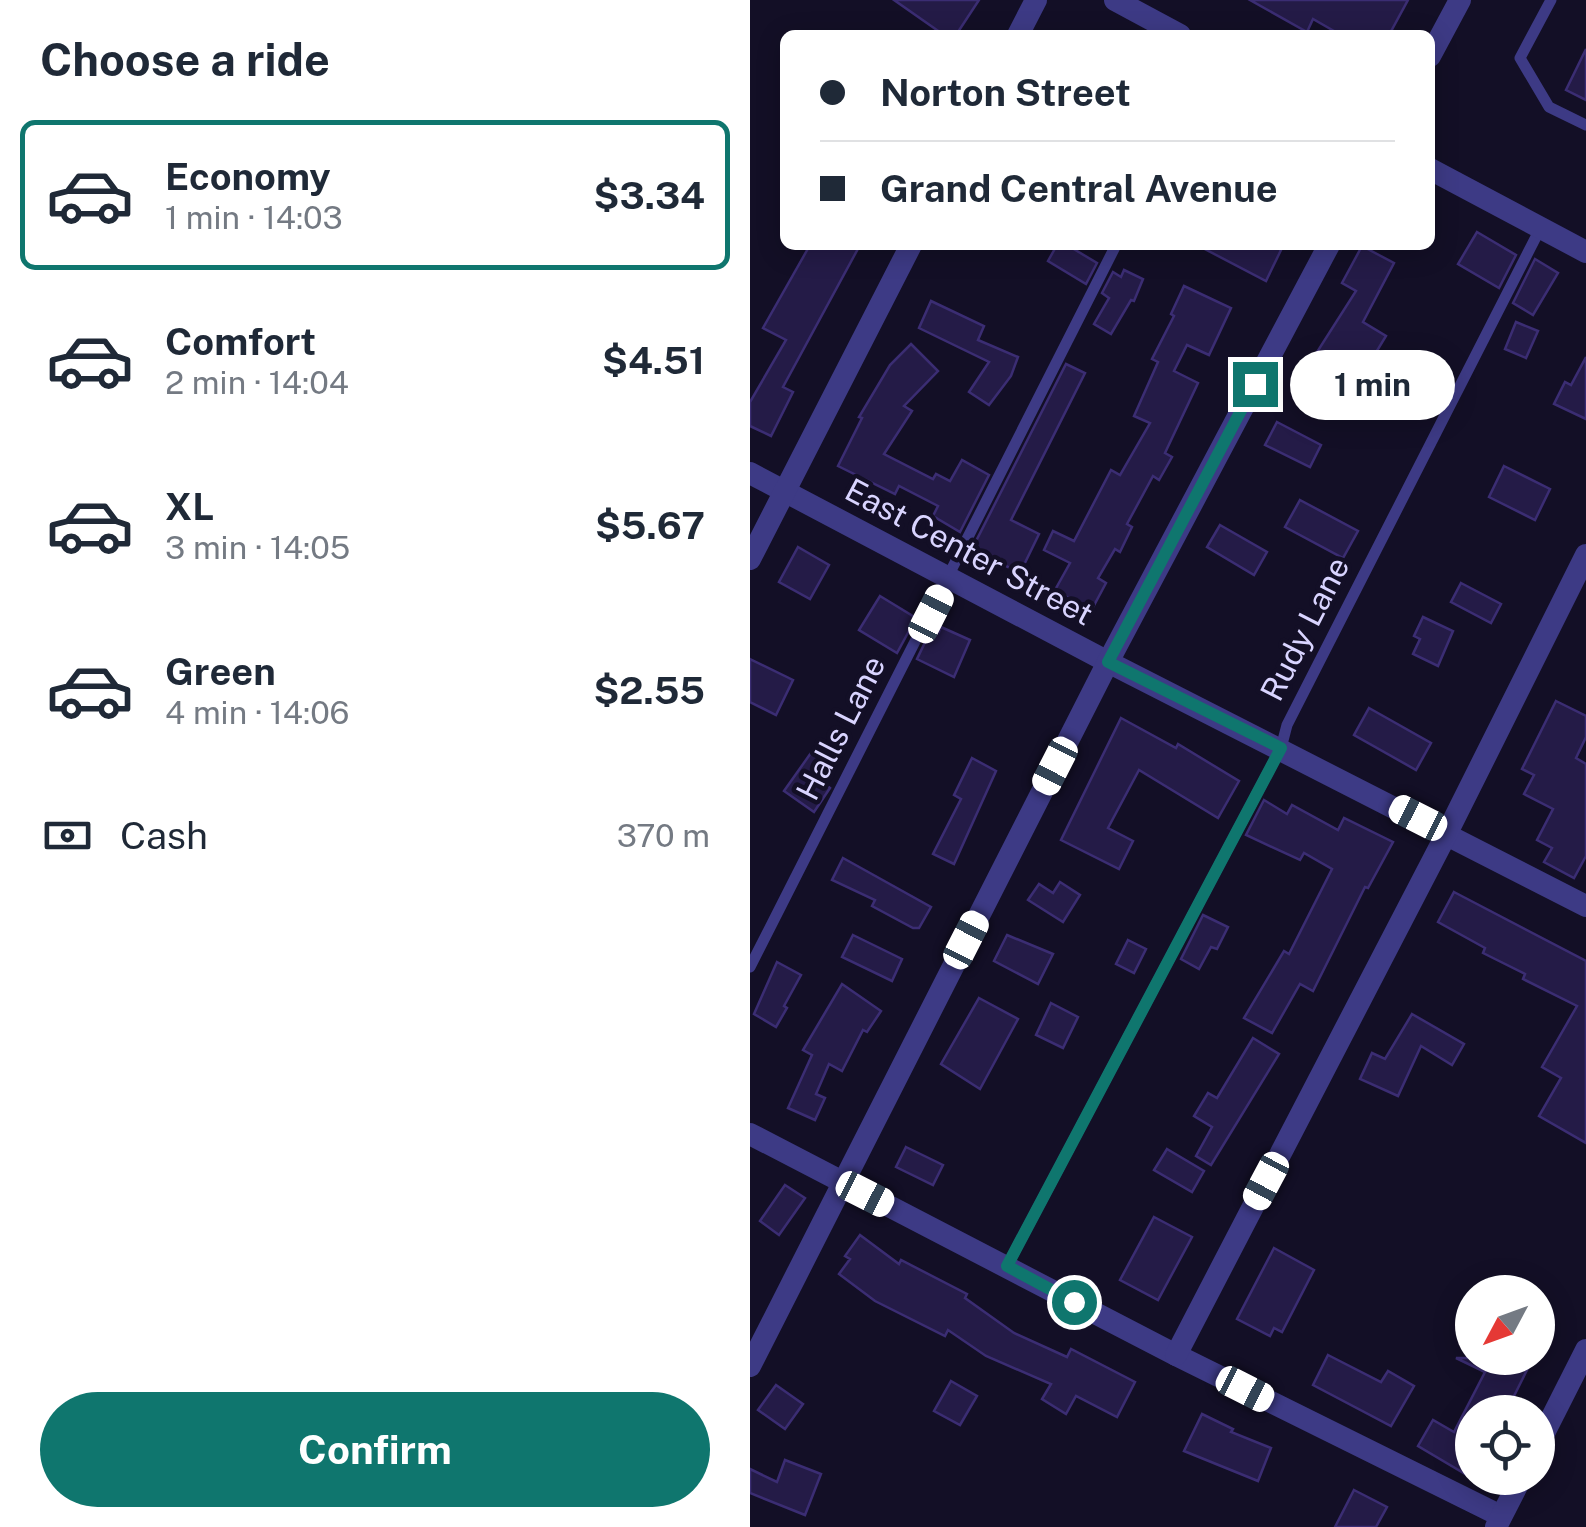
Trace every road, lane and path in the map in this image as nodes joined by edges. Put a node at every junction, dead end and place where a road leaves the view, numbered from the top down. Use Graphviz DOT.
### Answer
graph roads {
  1 [pos="1036,0"];
  2 [pos="1115,0"];
  3 [pos="1460,0"];
  4 [pos="1551,0"];
  5 [pos="1021,30"];
  6 [pos="1171,30"];
  7 [pos="1435,47"];
  8 [pos="1586,125"];
  9 [pos="1435,172"];
  10 [pos="1540,228"];
  11 [pos="908,250"];
  12 [pos="1113,250"];
  13 [pos="1326,250"];
  14 [pos="1586,252"];
  15 [pos="750,473"];
  16 [pos="785,490"];
  17 [pos="1586,555"];
  18 [pos="750,560"];
  19 [pos="949,578"];
  20 [pos="1108,662"];
  21 [pos="1281,748"];
  22 [pos="1448,833"];
  23 [pos="1586,906"];
  24 [pos="750,967"];
  25 [pos="750,1134"];
  26 [pos="842,1182"];
  27 [pos="1007,1266"];
  28 [pos="1586,1350"];
  29 [pos="1176,1354"];
  30 [pos="750,1366"];
  31 [pos="1555,1411"];
  32 [pos="1512,1495"];
  33 [pos="1498,1522"];
  1 -- 5 [label="street"];
  2 -- 6 [label="street"];
  3 -- 7 [label="street"];
  4 -- 8 [label="lane"];
  9 -- 10 [label="street"];
  10 -- 14 [label="street"];
  10 -- 21 [label="lane, Rudy Lane"];
  11 -- 16 [label="street"];
  12 -- 19 [label="lane, Halls Lane"];
  13 -- 20 [label="street"];
  15 -- 16 [label="street, East Center Street"];
  16 -- 18 [label="street"];
  16 -- 19 [label="street, East Center Street"];
  17 -- 22 [label="street"];
  19 -- 20 [label="street, East Center Street"];
  19 -- 24 [label="lane, Halls Lane"];
  20 -- 21 [label="street, East Center Street"];
  20 -- 26 [label="street"];
  21 -- 22 [label="street, East Center Street"];
  21 -- 27 [label="lane, Rudy Lane"];
  22 -- 23 [label="street, East Center Street"];
  22 -- 29 [label="street"];
  25 -- 26 [label="street"];
  26 -- 27 [label="street"];
  26 -- 30 [label="street"];
  27 -- 29 [label="street"];
  28 -- 31 [label="street"];
  29 -- 33 [label="street"];
  32 -- 33 [label="street"];
}
